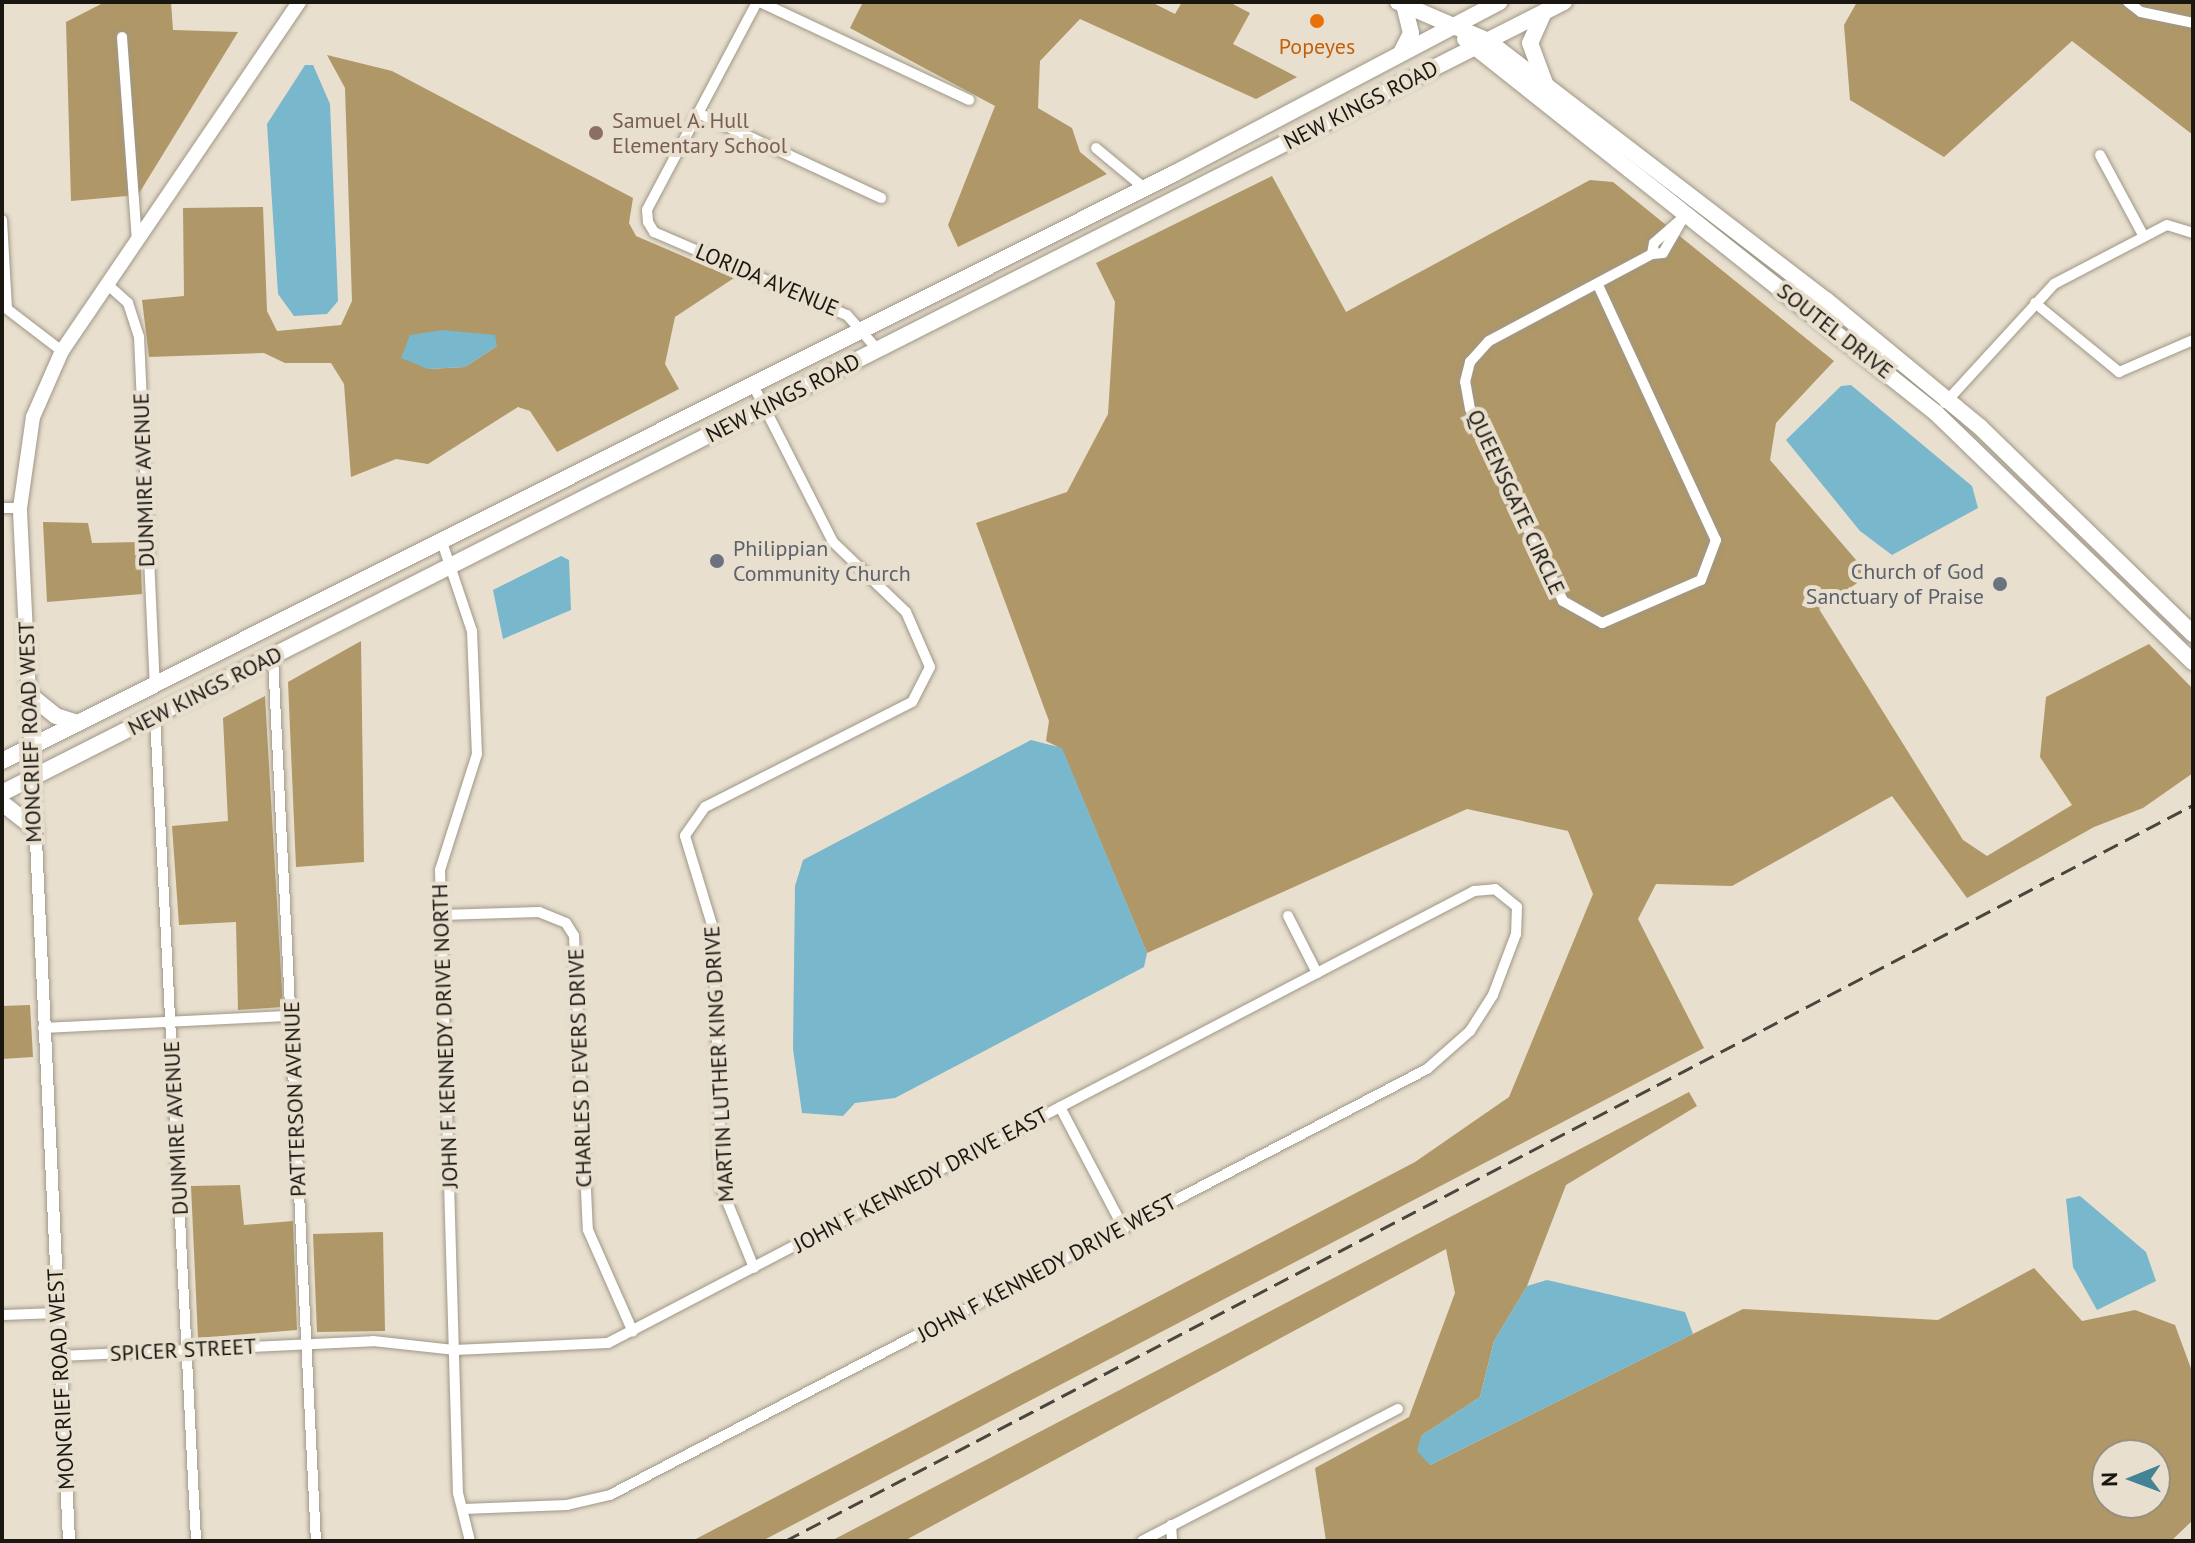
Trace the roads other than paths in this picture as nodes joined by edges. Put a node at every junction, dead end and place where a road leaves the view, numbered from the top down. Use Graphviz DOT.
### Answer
graph roads {
  1 [pos="299,2"];
  2 [pos="758,2"];
  3 [pos="1500,2"];
  4 [pos="1564,2"];
  5 [pos="2128,2"];
  6 [pos="1401,3"];
  7 [pos="1544,12"];
  8 [pos="2193,23"];
  9 [pos="1453,26"];
  10 [pos="122,37"];
  11 [pos="1481,44"];
  12 [pos="1401,53"];
  13 [pos="1546,86"];
  14 [pos="969,100"];
  15 [pos="698,113"];
  16 [pos="1096,148"];
  17 [pos="2100,155"];
  18 [pos="1175,173"];
  19 [pos="1143,187"];
  20 [pos="1180,197"];
  21 [pos="881,198"];
  22 [pos="1701,201"];
  23 [pos="1684,217"];
  24 [pos="2,220"];
  25 [pos="2193,233"];
  26 [pos="2143,235"];
  27 [pos="137,242"];
  28 [pos="108,285"];
  29 [pos="1598,285"];
  30 [pos="2035,303"];
  31 [pos="864,329"];
  32 [pos="2193,340"];
  33 [pos="878,350"];
  34 [pos="62,351"];
  35 [pos="753,385"];
  36 [pos="1948,399"];
  37 [pos="764,408"];
  38 [pos="1936,413"];
  39 [pos="2,508"];
  40 [pos="20,508"];
  41 [pos="442,542"];
  42 [pos="451,565"];
  43 [pos="2193,634"];
  44 [pos="273,657"];
  45 [pos="2193,662"];
  46 [pos="155,685"];
  47 [pos="30,695"];
  48 [pos="155,716"];
  49 [pos="78,723"];
  50 [pos="33,746"];
  51 [pos="2,761"];
  52 [pos="33,777"];
  53 [pos="2,793"];
  54 [pos="2,803"];
  55 [pos="34,828"];
  56 [pos="1504,893"];
  57 [pos="441,915"];
  58 [pos="1288,916"];
  59 [pos="1317,973"];
  60 [pos="292,1016"];
  61 [pos="170,1022"];
  62 [pos="43,1028"];
  63 [pos="1060,1107"];
  64 [pos="1124,1229"];
  65 [pos="754,1268"];
  66 [pos="58,1313"];
  67 [pos="2,1315"];
  68 [pos="633,1332"];
  69 [pos="306,1344"];
  70 [pos="188,1349"];
  71 [pos="454,1350"];
  72 [pos="60,1356"];
  73 [pos="1398,1409"];
  74 [pos="463,1509"];
  75 [pos="1171,1525"];
  76 [pos="69,1541"];
  77 [pos="196,1541"];
  78 [pos="316,1541"];
  79 [pos="470,1541"];
  80 [pos="1142,1541"];
  81 [pos="1172,1541"];
  1 -- 27 [label="main road, MONCRIEF ROAD WEST"];
  2 -- 14 [label="street"];
  2 -- 15 [label="street"];
  3 -- 9 [label="main road, NEW KINGS ROAD"];
  4 -- 7 [label="main road, NEW KINGS ROAD"];
  5 -- 8 [label="street"];
  6 -- 9 [label="main road, SOUTEL DRIVE"];
  6 -- 12 [label="main road"];
  7 -- 11 [label="main road, NEW KINGS ROAD"];
  7 -- 13 [label="main road"];
  9 -- 11 [label="main road, SOUTEL DRIVE"];
  9 -- 12 [label="main road, NEW KINGS ROAD"];
  10 -- 27 [label="street"];
  11 -- 13 [label="main road, SOUTEL DRIVE"];
  11 -- 20 [label="main road, NEW KINGS ROAD"];
  11 -- 23 [label="main road, SOUTEL DRIVE"];
  12 -- 18 [label="main road, NEW KINGS ROAD"];
  13 -- 22 [label="main road, SOUTEL DRIVE"];
  15 -- 21 [label="street"];
  15 -- 31 [label="street, LORIDA AVENUE"];
  16 -- 19 [label="street"];
  17 -- 26 [label="street"];
  18 -- 19 [label="main road, NEW KINGS ROAD"];
  18 -- 20 [label="street"];
  19 -- 31 [label="main road, NEW KINGS ROAD"];
  20 -- 33 [label="main road, NEW KINGS ROAD"];
  22 -- 23 [label="street"];
  22 -- 36 [label="main road, SOUTEL DRIVE"];
  23 -- 29 [label="street, QUEENSGATE CIRCLE"];
  23 -- 38 [label="main road, SOUTEL DRIVE"];
  24 -- 34 [label="street"];
  25 -- 26 [label="street"];
  26 -- 30 [label="street"];
  27 -- 28 [label="main road, MONCRIEF ROAD WEST"];
  28 -- 34 [label="main road, MONCRIEF ROAD WEST"];
  28 -- 46 [label="street, DUNMIRE AVENUE"];
  29 -- 29 [label="street, QUEENSGATE CIRCLE"];
  30 -- 32 [label="street"];
  30 -- 36 [label="street"];
  31 -- 33 [label="street, LORIDA AVENUE"];
  31 -- 35 [label="main road, NEW KINGS ROAD"];
  33 -- 37 [label="main road, NEW KINGS ROAD"];
  34 -- 40 [label="main road, MONCRIEF ROAD WEST"];
  35 -- 37 [label="street, MARTIN LUTHER KING DRIVE"];
  35 -- 41 [label="main road, NEW KINGS ROAD"];
  36 -- 38 [label="street"];
  36 -- 43 [label="main road, SOUTEL DRIVE"];
  37 -- 42 [label="main road, NEW KINGS ROAD"];
  37 -- 65 [label="street, MARTIN LUTHER KING DRIVE"];
  38 -- 45 [label="main road, SOUTEL DRIVE"];
  39 -- 40 [label="street"];
  40 -- 47 [label="main road, MONCRIEF ROAD WEST"];
  41 -- 42 [label="street, JOHN F KENNEDY DRIVE NORTH"];
  41 -- 46 [label="main road, NEW KINGS ROAD"];
  42 -- 44 [label="main road, NEW KINGS ROAD"];
  42 -- 57 [label="street, JOHN F KENNEDY DRIVE NORTH"];
  44 -- 48 [label="main road, NEW KINGS ROAD"];
  44 -- 60 [label="street, PATTERSON AVENUE"];
  46 -- 49 [label="main road, NEW KINGS ROAD"];
  47 -- 49 [label="main road"];
  47 -- 50 [label="main road, MONCRIEF ROAD WEST"];
  48 -- 52 [label="main road, NEW KINGS ROAD"];
  48 -- 61 [label="street, DUNMIRE AVENUE"];
  49 -- 50 [label="main road, NEW KINGS ROAD"];
  50 -- 51 [label="main road, NEW KINGS ROAD"];
  50 -- 52 [label="main road, MONCRIEF ROAD WEST"];
  52 -- 53 [label="main road, NEW KINGS ROAD"];
  52 -- 55 [label="street, MONCRIEF ROAD WEST"];
  54 -- 55 [label="main road"];
  55 -- 62 [label="street, MONCRIEF ROAD WEST"];
  56 -- 59 [label="street, JOHN F KENNEDY DRIVE EAST"];
  56 -- 64 [label="street, JOHN F KENNEDY DRIVE WEST"];
  57 -- 68 [label="street, CHARLES D EVERS DRIVE"];
  57 -- 71 [label="street, JOHN F KENNEDY DRIVE NORTH"];
  58 -- 59 [label="street"];
  59 -- 63 [label="street, JOHN F KENNEDY DRIVE EAST"];
  60 -- 61 [label="street"];
  60 -- 69 [label="street, PATTERSON AVENUE"];
  61 -- 62 [label="street"];
  61 -- 70 [label="street, DUNMIRE AVENUE"];
  62 -- 66 [label="street, MONCRIEF ROAD WEST"];
  63 -- 64 [label="street"];
  63 -- 65 [label="street, JOHN F KENNEDY DRIVE EAST"];
  64 -- 74 [label="street, JOHN F KENNEDY DRIVE WEST"];
  65 -- 68 [label="street, JOHN F KENNEDY DRIVE EAST"];
  66 -- 67 [label="street"];
  66 -- 72 [label="street, MONCRIEF ROAD WEST"];
  68 -- 71 [label="street, JOHN F KENNEDY DRIVE EAST"];
  69 -- 70 [label="street, SPICER STREET"];
  69 -- 71 [label="street, JOHN F KENNEDY DRIVE EAST"];
  69 -- 78 [label="street, PATTERSON AVENUE"];
  70 -- 72 [label="street, SPICER STREET"];
  70 -- 77 [label="street, DUNMIRE AVENUE"];
  71 -- 74 [label="street, JOHN F KENNEDY DRIVE NORTH"];
  72 -- 76 [label="street, MONCRIEF ROAD WEST"];
  73 -- 75 [label="street"];
  74 -- 79 [label="street, JOHN F KENNEDY DRIVE NORTH"];
  75 -- 80 [label="street"];
  75 -- 81 [label="street"];
}
